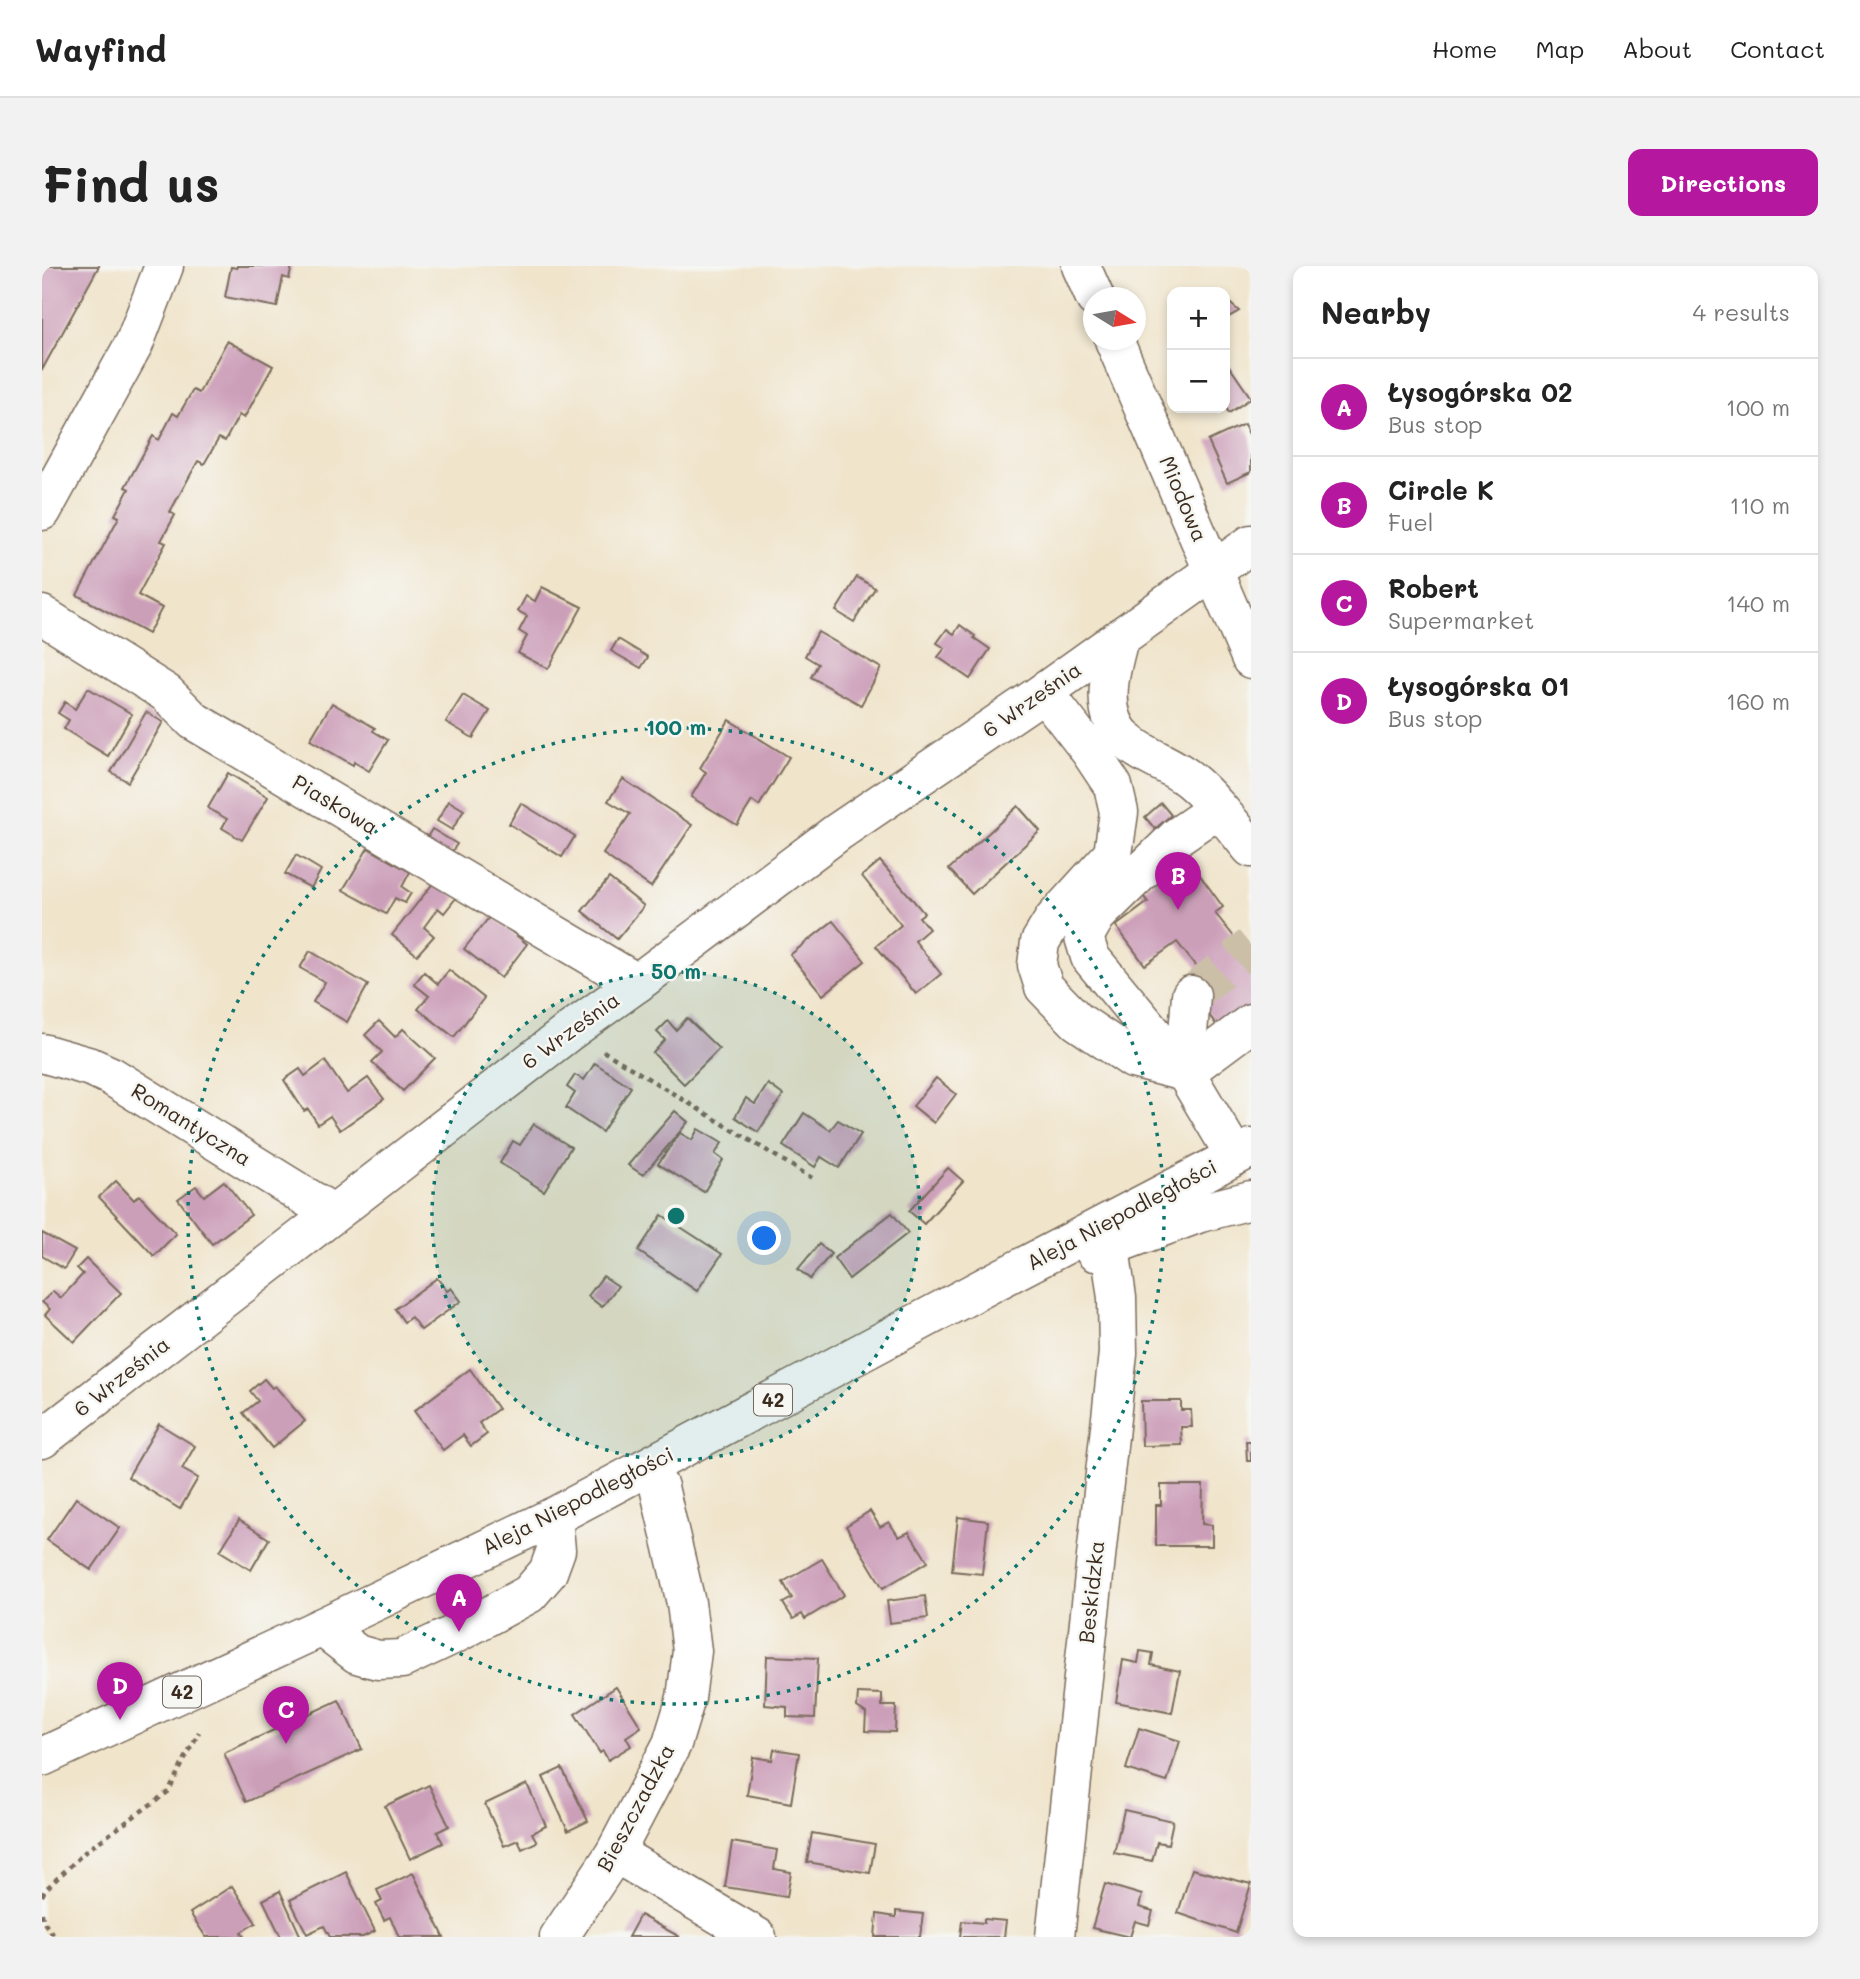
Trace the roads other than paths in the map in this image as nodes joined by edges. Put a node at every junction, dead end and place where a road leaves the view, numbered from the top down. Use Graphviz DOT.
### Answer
graph roads {
  1 [pos="164,266"];
  2 [pos="1081,266"];
  3 [pos="1090,287"];
  4 [pos="1118,350"];
  5 [pos="42,510"];
  6 [pos="1251,544"];
  7 [pos="1213,571"];
  8 [pos="42,615"];
  9 [pos="1119,639"];
  10 [pos="1251,659"];
  11 [pos="1044,692"];
  12 [pos="1217,809"];
  13 [pos="1251,848"];
  14 [pos="636,983"];
  15 [pos="1191,995"];
  16 [pos="1251,1023"];
  17 [pos="42,1053"];
  18 [pos="1185,1072"];
  19 [pos="1243,1152"];
  20 [pos="1251,1200"];
  21 [pos="332,1213"];
  22 [pos="1110,1247"];
  23 [pos="992,1283"];
  24 [pos="42,1439"];
  25 [pos="647,1467"];
  26 [pos="553,1517"];
  27 [pos="323,1628"];
  28 [pos="42,1757"];
  29 [pos="615,1853"];
  30 [pos="559,1937"];
  31 [pos="757,1937"];
  32 [pos="1055,1937"];
  1 -- 5 [label="street"];
  2 -- 3 [label="street"];
  4 -- 7 [label="street, Miodowa"];
  6 -- 7 [label="street, 6 Września"];
  7 -- 9 [label="street, 6 Września"];
  7 -- 10 [label="street, Miodowa"];
  8 -- 14 [label="street, Piaskowa"];
  9 -- 11 [label="street, 6 Września"];
  9 -- 12 [label="street"];
  11 -- 14 [label="street, 6 Września"];
  11 -- 18 [label="street"];
  12 -- 13 [label="street"];
  12 -- 18 [label="street"];
  14 -- 21 [label="street, 6 Września"];
  15 -- 18 [label="street"];
  16 -- 18 [label="street"];
  17 -- 21 [label="street, Romantyczna"];
  18 -- 19 [label="street"];
  19 -- 23 [label="street, Aleja Niepodległości / 42"];
  20 -- 22 [label="street, Aleja Niepodległości / 42"];
  21 -- 24 [label="street, 6 Września"];
  22 -- 23 [label="street, Aleja Niepodległości / 42"];
  22 -- 32 [label="street, Beskidzka"];
  23 -- 25 [label="street, Aleja Niepodległości / 42"];
  25 -- 26 [label="street, Aleja Niepodległości / 42"];
  25 -- 29 [label="street, Bieszczadzka"];
  26 -- 27 [label="street, Aleja Niepodległości / 42"];
  26 -- 27 [label="street"];
  27 -- 28 [label="street, Aleja Niepodległości / 42"];
  29 -- 30 [label="street, Bieszczadzka"];
  29 -- 31 [label="street"];
}
